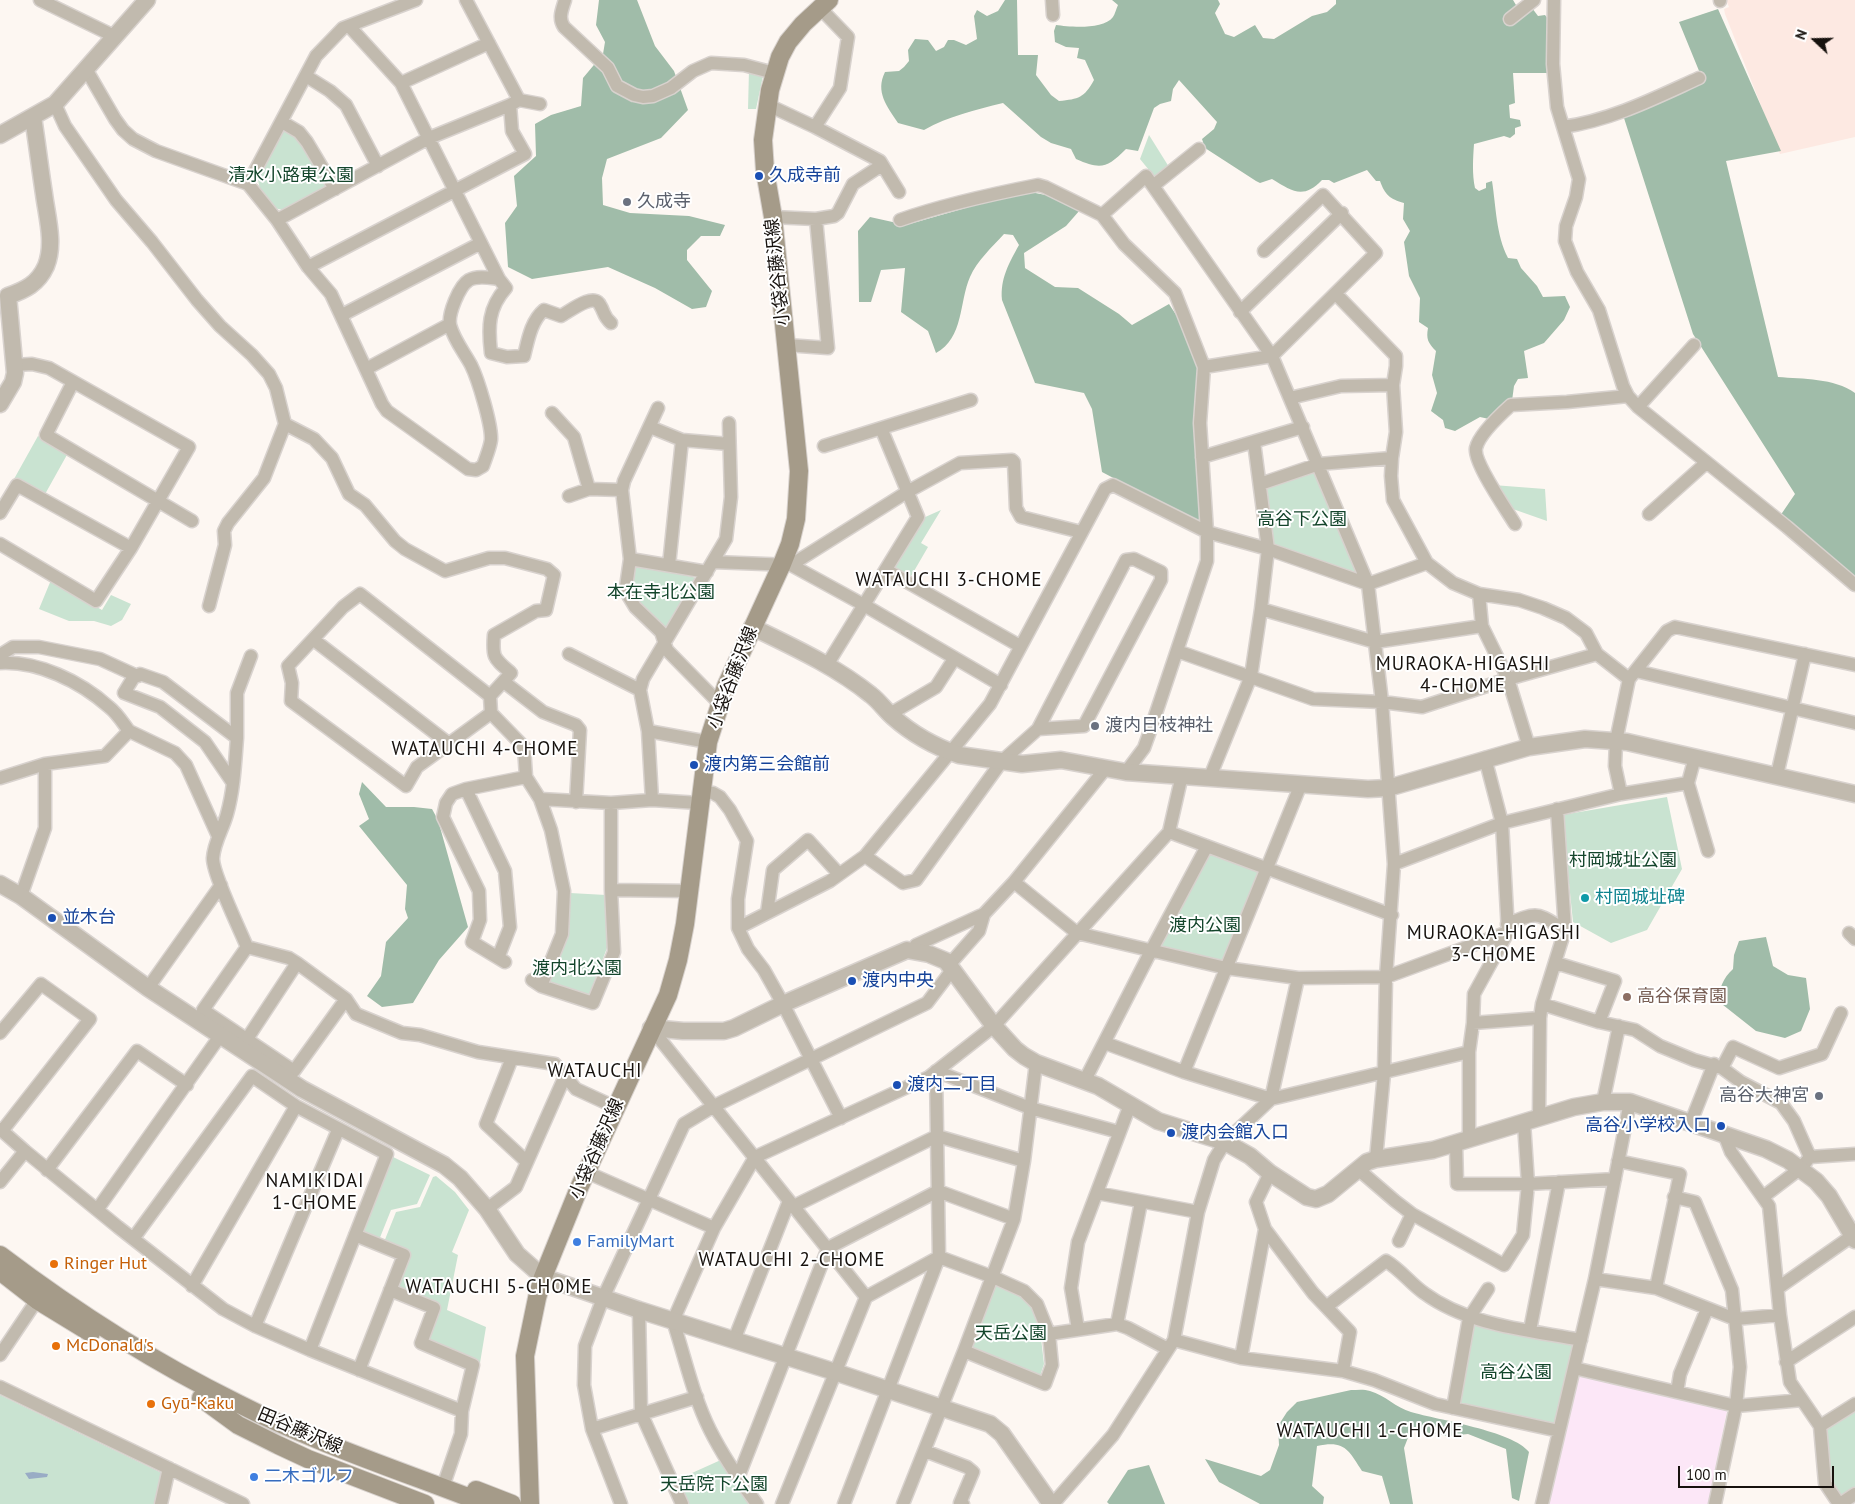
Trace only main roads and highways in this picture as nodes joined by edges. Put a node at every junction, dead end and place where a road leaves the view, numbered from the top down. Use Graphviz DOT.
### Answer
graph roads {
  1 [pos="825,4"];
  2 [pos="0,1255"];
  3 [pos="0,1271"];
  4 [pos="191,1379"];
  5 [pos="201,1398"];
  6 [pos="425,1504"];
  7 [pos="455,1504"];
  8 [pos="486,1504"];
  9 [pos="512,1504"];
  10 [pos="530,1504"];
  1 -- 10 [label="main road, 小袋谷藤沢線"];
  2 -- 4 [label="main road, 田谷藤沢線"];
  3 -- 5 [label="main road, 田谷藤沢線"];
  4 -- 8 [label="main road, 田谷藤沢線"];
  4 -- 9 [label="main road"];
  5 -- 6 [label="main road"];
  5 -- 7 [label="main road, 田谷藤沢線"];
}
